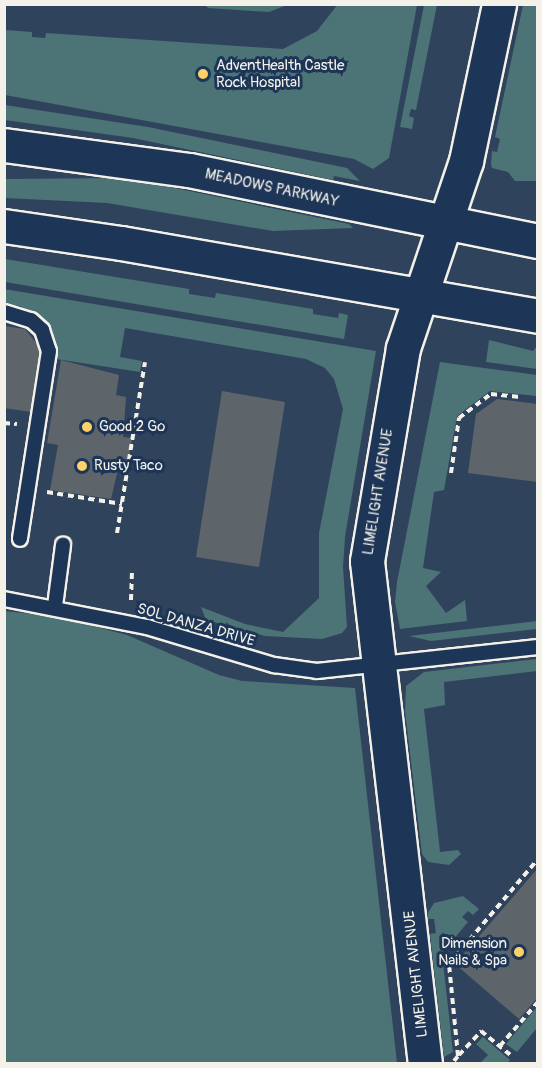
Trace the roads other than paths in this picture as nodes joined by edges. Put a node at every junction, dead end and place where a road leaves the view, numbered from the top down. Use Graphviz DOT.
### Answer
graph roads {
  1 [pos="499,4"];
  2 [pos="4,145"];
  3 [pos="444,224"];
  4 [pos="4,226"];
  5 [pos="537,241"];
  6 [pos="420,295"];
  7 [pos="4,312"];
  8 [pos="537,316"];
  9 [pos="20,539"];
  10 [pos="63,545"];
  11 [pos="4,599"];
  12 [pos="55,606"];
  13 [pos="537,647"];
  14 [pos="380,665"];
  15 [pos="425,1064"];
  1 -- 3 [label="main road, LIMELIGHT AVENUE"];
  2 -- 3 [label="main road, MEADOWS PARKWAY"];
  3 -- 5 [label="main road, MEADOWS PARKWAY"];
  3 -- 6 [label="main road, LIMELIGHT AVENUE"];
  4 -- 6 [label="main road"];
  6 -- 8 [label="main road"];
  6 -- 14 [label="main road, LIMELIGHT AVENUE"];
  7 -- 9 [label="lane"];
  10 -- 12 [label="lane"];
  11 -- 12 [label="lane, SOL DANZA DRIVE"];
  12 -- 14 [label="lane, SOL DANZA DRIVE"];
  13 -- 14 [label="lane, SOL DANZA DRIVE"];
  14 -- 15 [label="main road, LIMELIGHT AVENUE"];
}
